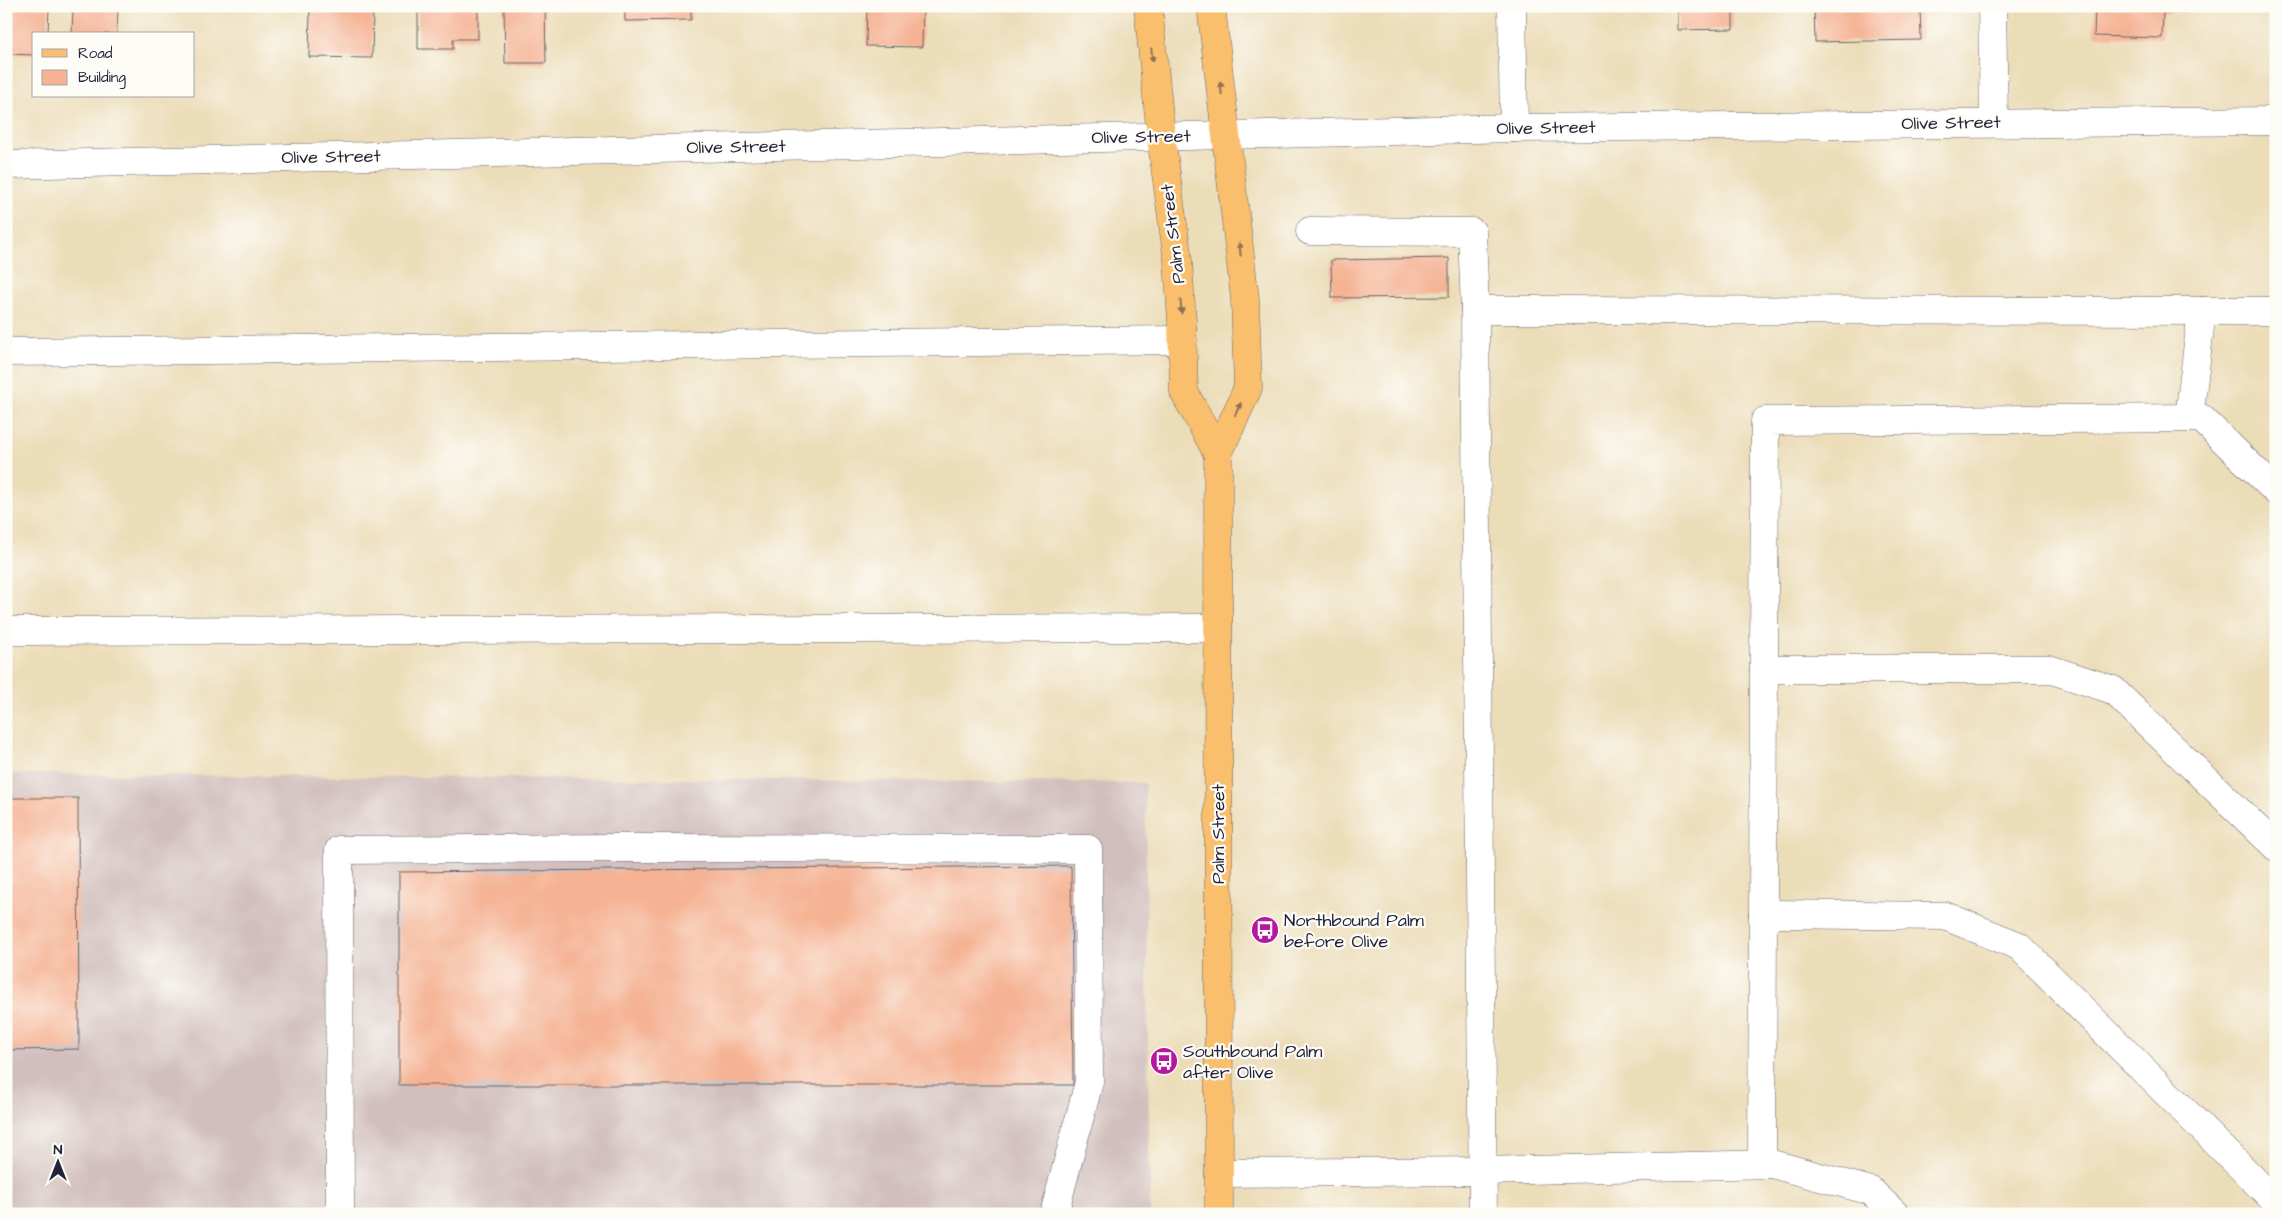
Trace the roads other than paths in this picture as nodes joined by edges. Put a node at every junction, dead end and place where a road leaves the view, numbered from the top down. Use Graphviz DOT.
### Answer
graph roads {
  1 [pos="1148,6"];
  2 [pos="1211,6"];
  3 [pos="1512,6"];
  4 [pos="1992,6"];
  5 [pos="2276,121"];
  6 [pos="1994,122"];
  7 [pos="1514,128"];
  8 [pos="1226,136"];
  9 [pos="1161,137"];
  10 [pos="6,165"];
  11 [pos="1310,232"];
  12 [pos="1475,310"];
  13 [pos="2202,311"];
  14 [pos="2276,311"];
  15 [pos="1183,340"];
  16 [pos="6,352"];
  17 [pos="2189,418"];
  18 [pos="1218,454"];
  19 [pos="2276,491"];
  20 [pos="1218,628"];
  21 [pos="6,631"];
  22 [pos="1764,669"];
  23 [pos="2276,847"];
  24 [pos="1763,914"];
  25 [pos="1762,1164"];
  26 [pos="1483,1171"];
  27 [pos="1219,1173"];
  28 [pos="2276,1202"];
  29 [pos="340,1214"];
  30 [pos="1054,1214"];
  31 [pos="1219,1214"];
  32 [pos="1483,1214"];
  33 [pos="1895,1214"];
  1 -- 9 [label="main road, Palm Street, one-way"];
  8 -- 2 [label="main road, Palm Street, one-way"];
  3 -- 7 [label="street"];
  4 -- 6 [label="street"];
  5 -- 6 [label="street, Olive Street"];
  6 -- 7 [label="street, Olive Street"];
  7 -- 8 [label="street, Olive Street"];
  8 -- 9 [label="street, Olive Street"];
  18 -- 8 [label="main road, Palm Street, one-way"];
  9 -- 10 [label="street, Olive Street"];
  9 -- 15 [label="main road, Palm Street, one-way"];
  11 -- 12 [label="street"];
  12 -- 13 [label="street"];
  12 -- 26 [label="street"];
  13 -- 14 [label="street"];
  13 -- 17 [label="street"];
  15 -- 16 [label="street"];
  15 -- 18 [label="main road, Palm Street"];
  17 -- 19 [label="street"];
  17 -- 22 [label="street"];
  18 -- 20 [label="main road, Palm Street"];
  20 -- 21 [label="street"];
  20 -- 27 [label="main road, Palm Street"];
  22 -- 23 [label="street"];
  22 -- 24 [label="street"];
  24 -- 25 [label="street"];
  24 -- 28 [label="street"];
  25 -- 26 [label="street"];
  25 -- 33 [label="street"];
  26 -- 27 [label="street"];
  26 -- 32 [label="street"];
  27 -- 31 [label="main road, Palm Street"];
  29 -- 30 [label="street"];
}
